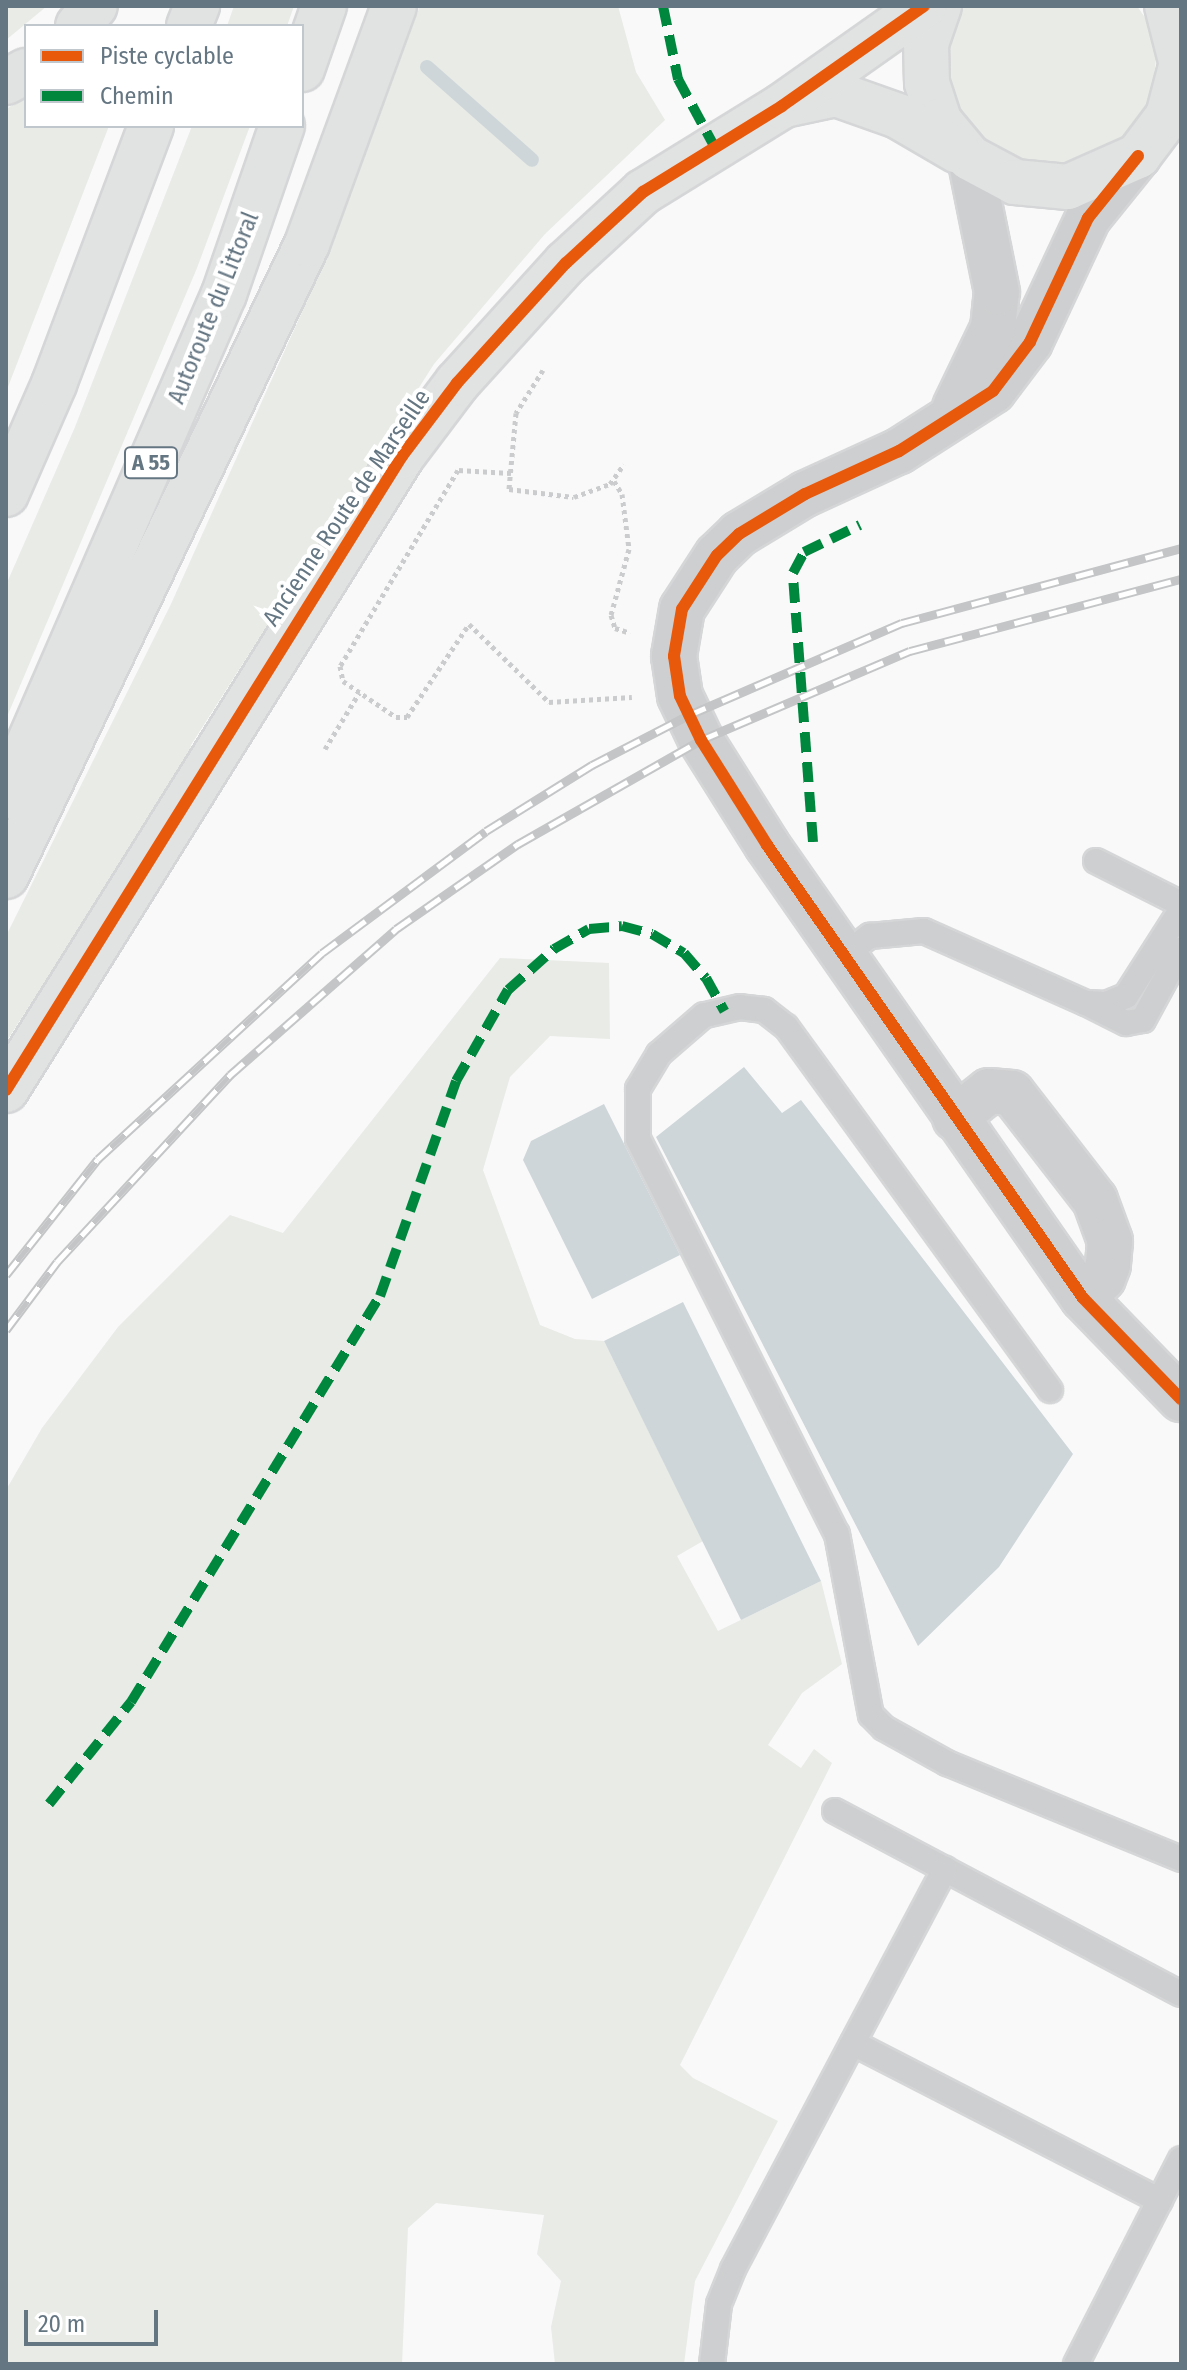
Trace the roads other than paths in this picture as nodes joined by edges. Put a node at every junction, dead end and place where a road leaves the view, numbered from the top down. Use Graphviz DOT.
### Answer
graph roads {
  1 [pos="95,6"];
  2 [pos="324,6"];
  3 [pos="394,6"];
  4 [pos="924,6"];
  5 [pos="939,6"];
  6 [pos="1167,6"];
  7 [pos="80,24"];
  8 [pos="304,63"];
  9 [pos="1181,64"];
  10 [pos="24,72"];
  11 [pos="6,82"];
  12 [pos="1174,104"];
  13 [pos="782,106"];
  14 [pos="150,128"];
  15 [pos="281,128"];
  16 [pos="1138,156"];
  17 [pos="970,158"];
  18 [pos="943,425"];
  19 [pos="6,494"];
  20 [pos="6,796"];
  21 [pos="1096,861"];
  22 [pos="6,876"];
  23 [pos="1181,904"];
  24 [pos="1181,910"];
  25 [pos="1181,950"];
  26 [pos="843,956"];
  27 [pos="1086,1003"];
  28 [pos="6,1090"];
  29 [pos="955,1118"];
  30 [pos="1083,1298"];
  31 [pos="1050,1390"];
  32 [pos="1181,1399"];
  33 [pos="835,1811"];
  34 [pos="1181,1859"];
  35 [pos="945,1869"];
  36 [pos="1181,1994"];
  37 [pos="853,2043"];
  38 [pos="1181,2159"];
  39 [pos="1160,2201"];
  40 [pos="712,2364"];
  41 [pos="1076,2364"];
  1 -- 7 [label="main road"];
  2 -- 8 [label="main road"];
  3 -- 22 [label="main road"];
  4 -- 13 [label="main road, Ancienne Route de Marseille"];
  5 -- 17 [label="main road"];
  6 -- 9 [label="main road"];
  9 -- 12 [label="main road"];
  10 -- 11 [label="main road"];
  12 -- 16 [label="main road"];
  13 -- 17 [label="main road, Ancienne Route de Marseille"];
  13 -- 28 [label="main road, Ancienne Route de Marseille"];
  14 -- 19 [label="main road"];
  15 -- 20 [label="main road, Autoroute du Littoral / A 55"];
  16 -- 17 [label="main road, Ancienne Route de Marseille"];
  16 -- 18 [label="street"];
  17 -- 18 [label="street"];
  18 -- 26 [label="street"];
  21 -- 23 [label="lane"];
  24 -- 27 [label="lane"];
  25 -- 27 [label="lane"];
  26 -- 27 [label="lane"];
  26 -- 29 [label="street"];
  29 -- 30 [label="street"];
  29 -- 30 [label="street"];
  30 -- 32 [label="street"];
  31 -- 34 [label="lane"];
  33 -- 35 [label="lane"];
  35 -- 36 [label="lane"];
  35 -- 37 [label="lane"];
  37 -- 39 [label="lane"];
  37 -- 40 [label="lane"];
  38 -- 39 [label="lane"];
  39 -- 41 [label="lane"];
}
